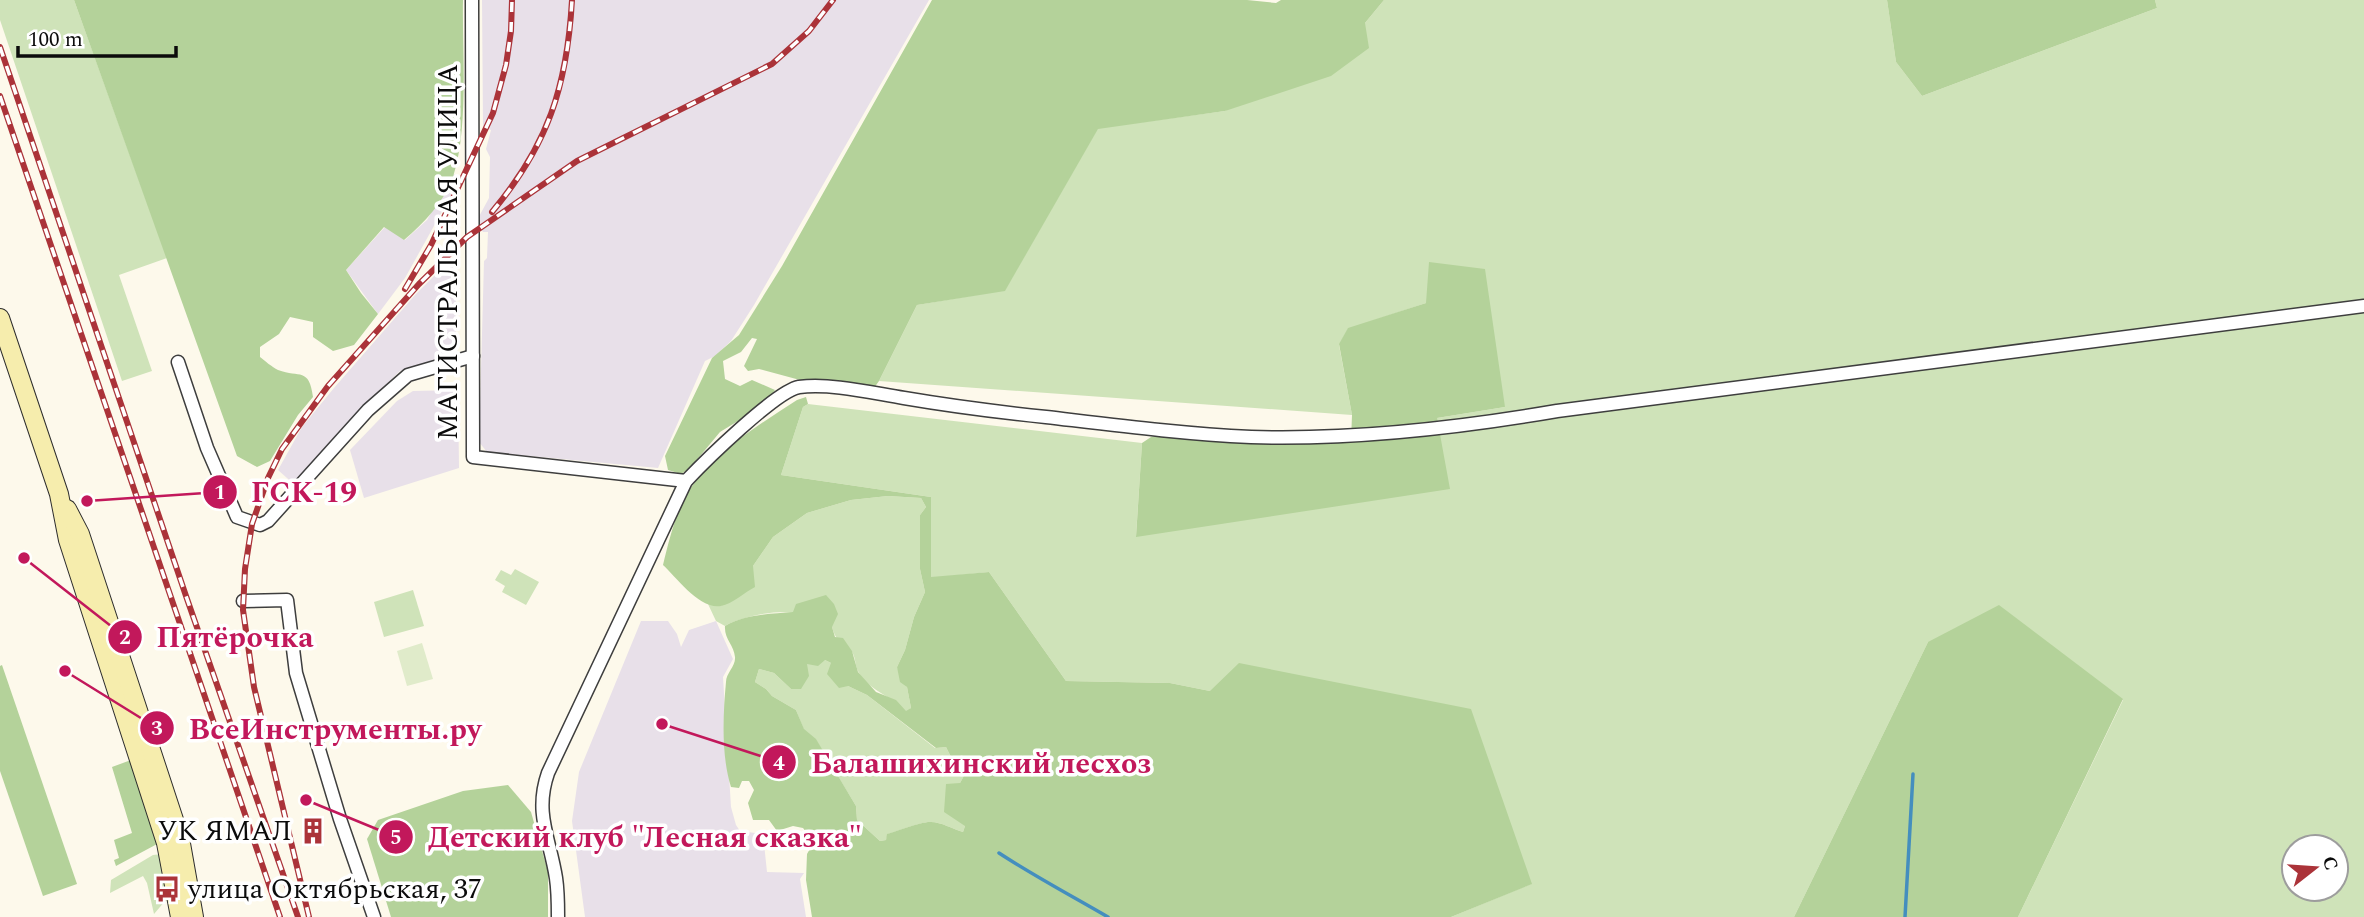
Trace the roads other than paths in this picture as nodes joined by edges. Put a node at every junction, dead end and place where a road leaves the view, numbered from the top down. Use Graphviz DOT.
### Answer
graph roads {
  1 [pos="472,0"];
  2 [pos="2364,306"];
  3 [pos="0,318"];
  4 [pos="473,356"];
  5 [pos="178,362"];
  6 [pos="686,481"];
  7 [pos="59,494"];
  8 [pos="243,601"];
  9 [pos="180,917"];
  10 [pos="194,917"];
  11 [pos="374,917"];
  12 [pos="558,917"];
  1 -- 4 [label="street, МАГИСТРАЛЬНАЯ УЛИЦА"];
  2 -- 6 [label="street"];
  3 -- 7 [label="main road"];
  4 -- 5 [label="street"];
  4 -- 6 [label="street, МАГИСТРАЛЬНАЯ УЛИЦА"];
  6 -- 12 [label="street"];
  7 -- 9 [label="main road"];
  7 -- 10 [label="main road"];
  8 -- 11 [label="street"];
}
